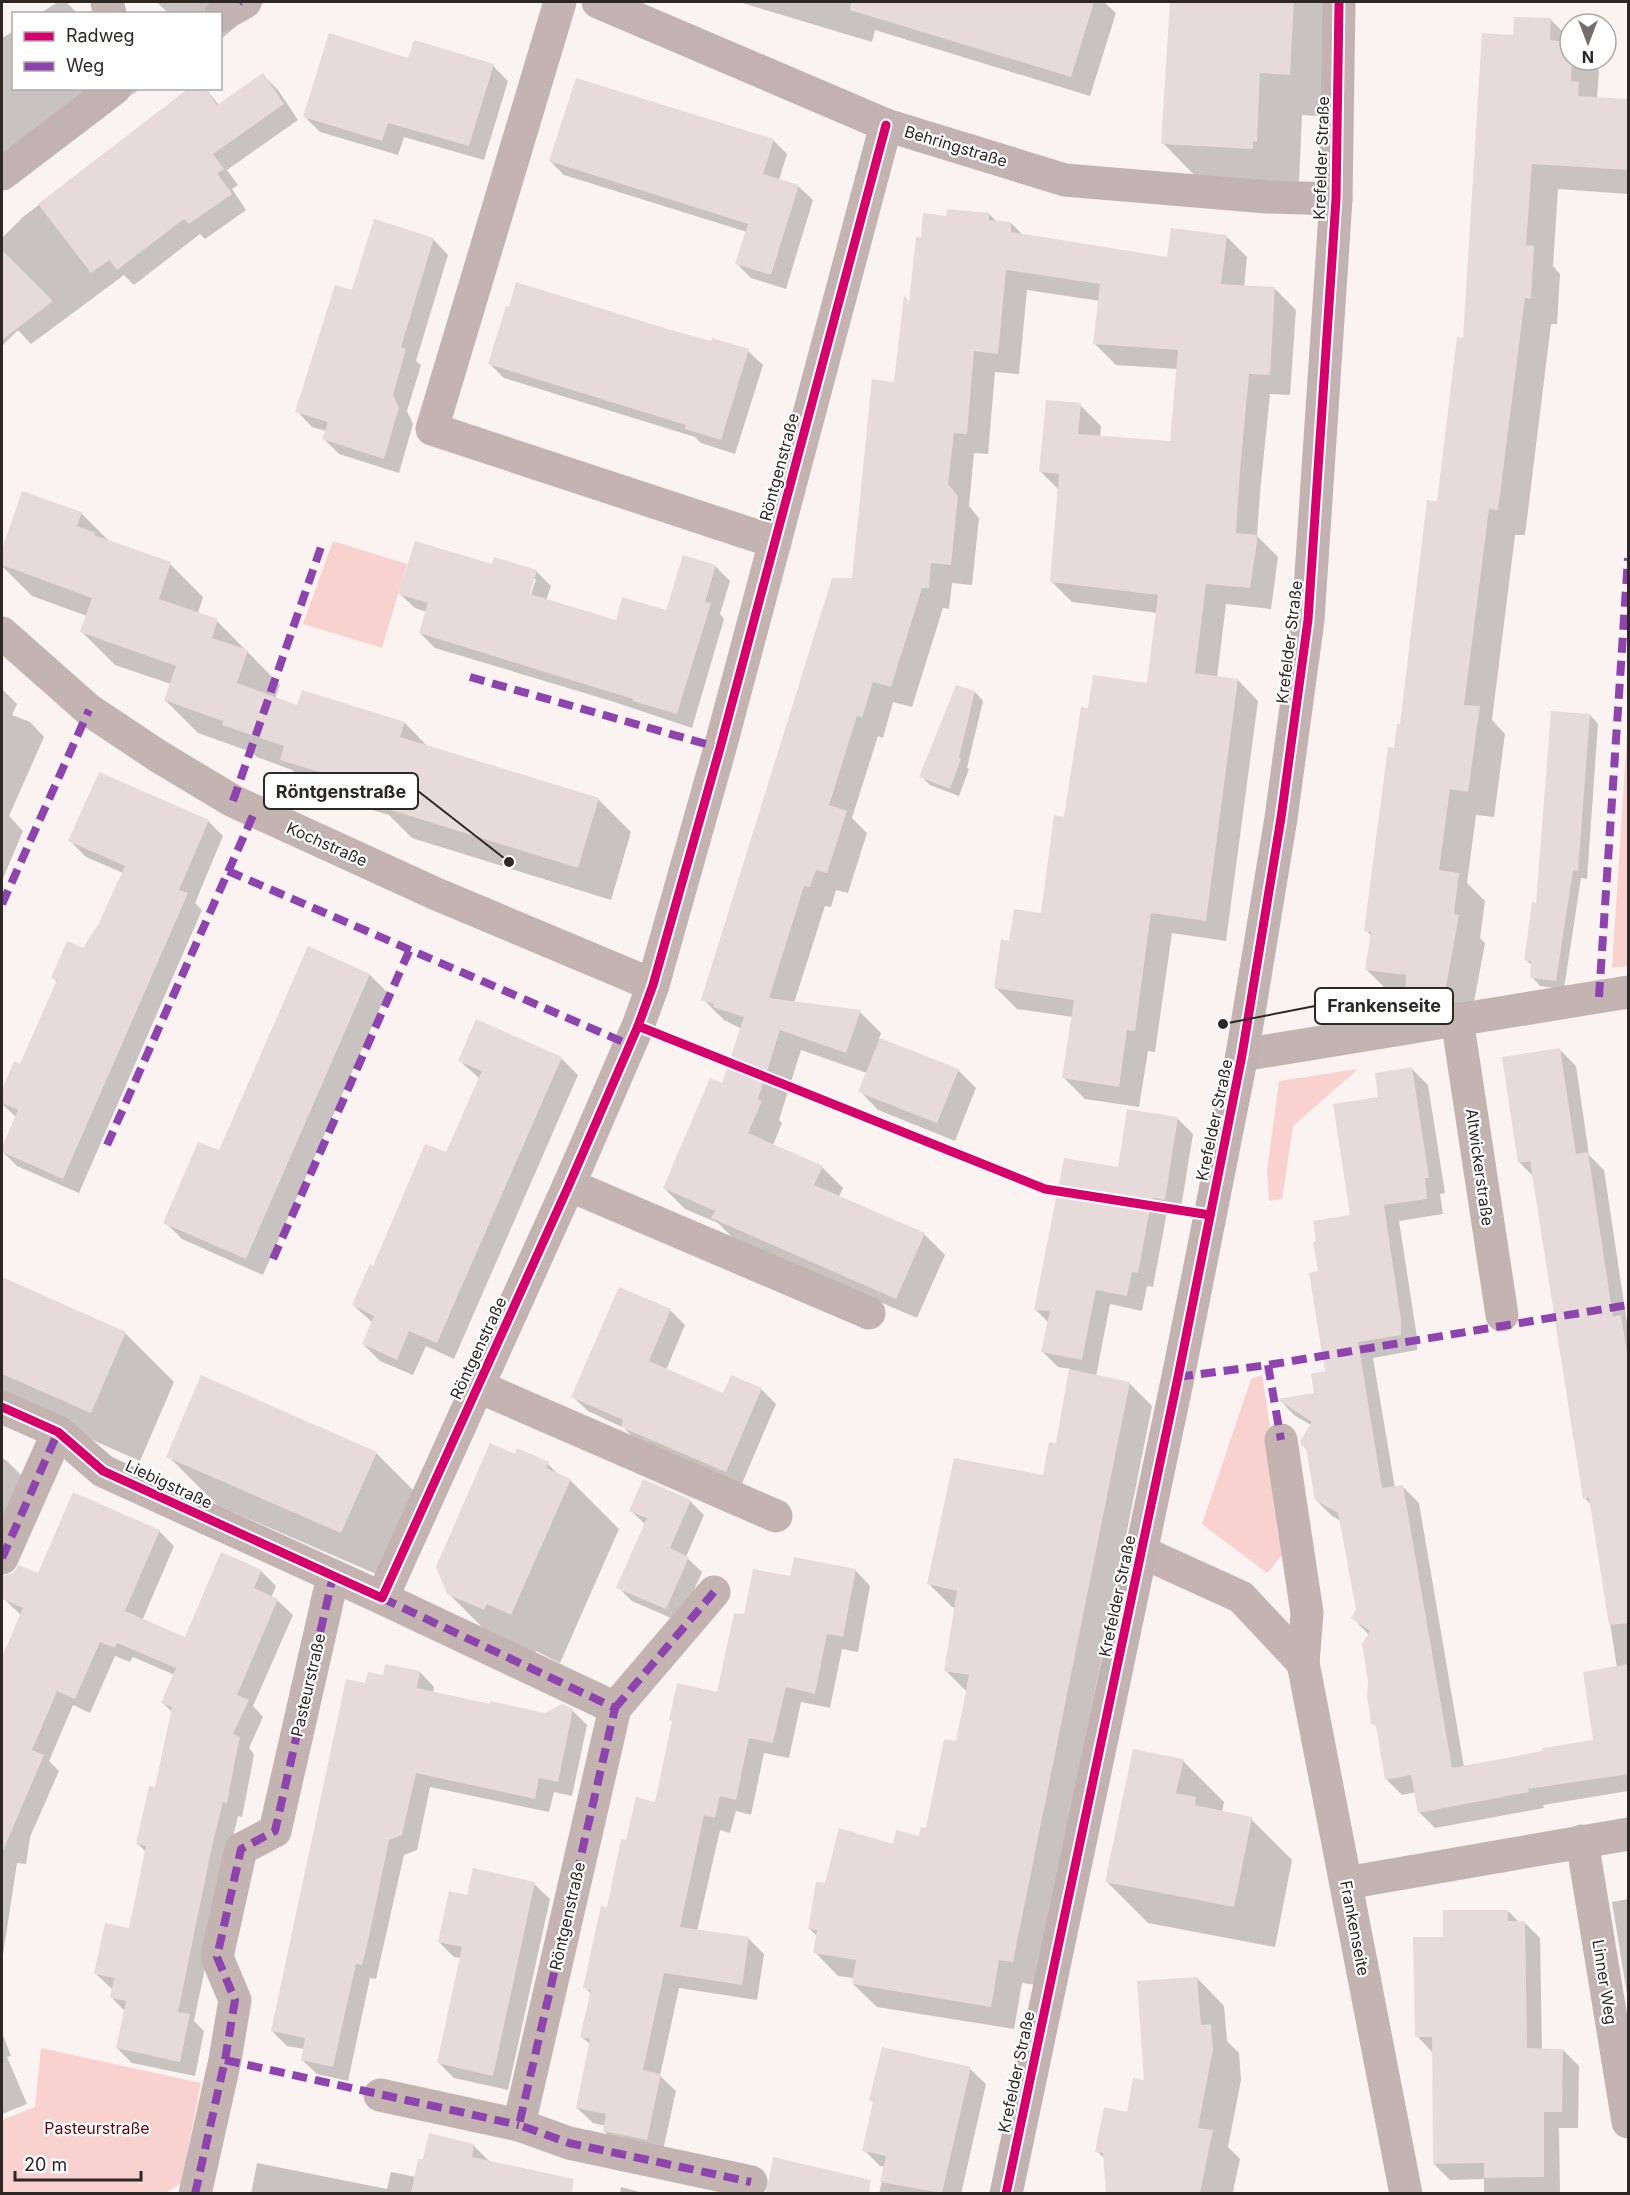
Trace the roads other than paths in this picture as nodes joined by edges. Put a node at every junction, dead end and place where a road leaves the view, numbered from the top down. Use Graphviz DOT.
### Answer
graph roads {
  1 [pos="245,2"];
  2 [pos="560,2"];
  3 [pos="598,2"];
  4 [pos="1339,2"];
  5 [pos="222,15"];
  6 [pos="113,90"];
  7 [pos="886,125"];
  8 [pos="6,170"];
  9 [pos="1336,199"];
  10 [pos="775,542"];
  11 [pos="2,633"];
  12 [pos="653,985"];
  13 [pos="1629,992"];
  14 [pos="1457,1019"];
  15 [pos="1242,1055"];
  16 [pos="568,1185"];
  17 [pos="869,1313"];
  18 [pos="1502,1315"];
  19 [pos="477,1386"];
  20 [pos="2,1407"];
  21 [pos="58,1432"];
  22 [pos="1281,1440"];
  23 [pos="776,1516"];
  24 [pos="1142,1552"];
  25 [pos="2,1558"];
  26 [pos="333,1576"];
  27 [pos="714,1592"];
  28 [pos="381,1598"];
  29 [pos="1303,1663"];
  30 [pos="615,1708"];
  31 [pos="1629,1834"];
  32 [pos="1582,1842"];
  33 [pos="1346,1883"];
  34 [pos="380,2095"];
  35 [pos="1629,2122"];
  36 [pos="519,2125"];
  37 [pos="751,2182"];
  38 [pos="195,2193"];
  39 [pos="1006,2193"];
  40 [pos="1406,2193"];
  1 -- 5 [label="street"];
  2 -- 10 [label="street, Röntgenstraße"];
  3 -- 7 [label="street, Behringstraße"];
  4 -- 9 [label="street, Krefelder Straße"];
  6 -- 8 [label="street"];
  7 -- 9 [label="street, Behringstraße"];
  7 -- 10 [label="street, Röntgenstraße"];
  9 -- 15 [label="street, Krefelder Straße"];
  10 -- 12 [label="street, Röntgenstraße"];
  11 -- 12 [label="street, Kochstraße"];
  12 -- 16 [label="street, Röntgenstraße"];
  13 -- 14 [label="street"];
  14 -- 15 [label="street"];
  14 -- 18 [label="street, Altwickerstraße"];
  15 -- 24 [label="street, Krefelder Straße"];
  16 -- 17 [label="street"];
  16 -- 19 [label="street, Röntgenstraße"];
  19 -- 23 [label="street, Röntgenstraße"];
  19 -- 28 [label="street, Röntgenstraße"];
  20 -- 21 [label="street, Liebigstraße"];
  21 -- 25 [label="street"];
  21 -- 26 [label="street, Liebigstraße"];
  22 -- 29 [label="street, Frankenseite"];
  24 -- 29 [label="street"];
  24 -- 39 [label="street, Krefelder Straße"];
  26 -- 28 [label="street"];
  26 -- 38 [label="street, Pasteurstraße"];
  27 -- 30 [label="street, Röntgenstraße"];
  28 -- 30 [label="street"];
  29 -- 33 [label="street, Frankenseite"];
  30 -- 36 [label="street, Röntgenstraße"];
  31 -- 32 [label="street"];
  32 -- 33 [label="street"];
  32 -- 35 [label="street, Linner Weg"];
  33 -- 40 [label="street, Frankenseite"];
  34 -- 36 [label="street"];
  36 -- 37 [label="street"];
}
